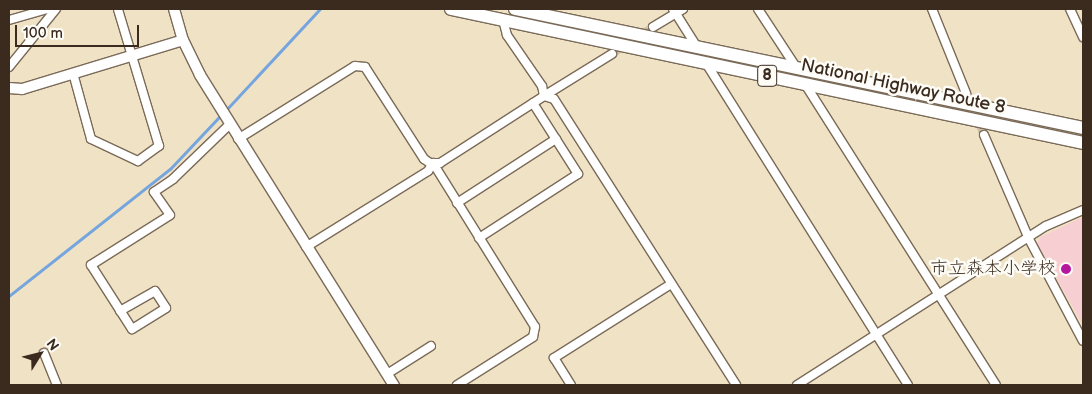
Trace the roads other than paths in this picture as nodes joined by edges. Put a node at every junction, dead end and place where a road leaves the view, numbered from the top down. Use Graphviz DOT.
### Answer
graph roads {
  1 [pos="47,9"];
  2 [pos="56,9"];
  3 [pos="118,9"];
  4 [pos="174,9"];
  5 [pos="451,9"];
  6 [pos="515,9"];
  7 [pos="758,9"];
  8 [pos="932,9"];
  9 [pos="1070,9"];
  10 [pos="677,10"];
  11 [pos="9,20"];
  12 [pos="503,20"];
  13 [pos="654,27"];
  14 [pos="1083,37"];
  15 [pos="183,40"];
  16 [pos="697,47"];
  17 [pos="133,54"];
  18 [pos="612,54"];
  19 [pos="706,63"];
  20 [pos="9,67"];
  21 [pos="796,67"];
  22 [pos="73,73"];
  23 [pos="805,84"];
  24 [pos="9,88"];
  25 [pos="966,93"];
  26 [pos="544,96"];
  27 [pos="534,103"];
  28 [pos="1017,114"];
  29 [pos="225,118"];
  30 [pos="1083,122"];
  31 [pos="1083,128"];
  32 [pos="984,135"];
  33 [pos="238,139"];
  34 [pos="556,139"];
  35 [pos="1083,143"];
  36 [pos="433,163"];
  37 [pos="457,203"];
  38 [pos="1083,210"];
  39 [pos="479,238"];
  40 [pos="1029,239"];
  41 [pos="306,247"];
  42 [pos="671,284"];
  43 [pos="940,296"];
  44 [pos="120,311"];
  45 [pos="875,336"];
  46 [pos="1083,341"];
  47 [pos="431,346"];
  48 [pos="44,354"];
  49 [pos="387,374"];
  50 [pos="57,385"];
  51 [pos="394,385"];
  52 [pos="457,385"];
  53 [pos="570,385"];
  54 [pos="736,385"];
  55 [pos="797,385"];
  56 [pos="908,385"];
  57 [pos="996,385"];
  1 -- 11 [label="street"];
  2 -- 20 [label="street"];
  3 -- 17 [label="street"];
  4 -- 15 [label="street"];
  5 -- 12 [label="highway, National Highway Route 8 / 8"];
  6 -- 16 [label="highway, National Highway Route 8 / 8"];
  7 -- 21 [label="street"];
  8 -- 25 [label="street"];
  9 -- 14 [label="street"];
  10 -- 13 [label="street"];
  10 -- 16 [label="street"];
  12 -- 19 [label="highway, National Highway Route 8 / 8"];
  12 -- 26 [label="street"];
  15 -- 17 [label="street"];
  15 -- 29 [label="street"];
  16 -- 21 [label="highway, National Highway Route 8 / 8"];
  17 -- 22 [label="street"];
  17 -- 22 [label="street"];
  18 -- 26 [label="street"];
  19 -- 23 [label="highway, National Highway Route 8 / 8"];
  19 -- 45 [label="street"];
  21 -- 28 [label="highway, National Highway Route 8 / 8"];
  22 -- 24 [label="street"];
  23 -- 35 [label="highway, National Highway Route 8 / 8"];
  23 -- 43 [label="street"];
  26 -- 27 [label="street"];
  26 -- 42 [label="street"];
  27 -- 34 [label="street"];
  27 -- 36 [label="street"];
  28 -- 30 [label="street"];
  28 -- 31 [label="highway, National Highway Route 8 / 8"];
  29 -- 33 [label="street"];
  29 -- 44 [label="street"];
  32 -- 40 [label="street"];
  33 -- 36 [label="street"];
  33 -- 41 [label="street"];
  34 -- 37 [label="street"];
  34 -- 39 [label="street"];
  36 -- 37 [label="street"];
  36 -- 41 [label="street"];
  37 -- 39 [label="street"];
  38 -- 40 [label="street"];
  39 -- 52 [label="street"];
  40 -- 43 [label="street"];
  40 -- 46 [label="street"];
  41 -- 49 [label="street"];
  42 -- 53 [label="street"];
  42 -- 54 [label="street"];
  43 -- 45 [label="street"];
  43 -- 57 [label="street"];
  44 -- 44 [label="street"];
  45 -- 55 [label="street"];
  45 -- 56 [label="street"];
  47 -- 49 [label="street"];
  48 -- 50 [label="street"];
  49 -- 51 [label="street"];
}
